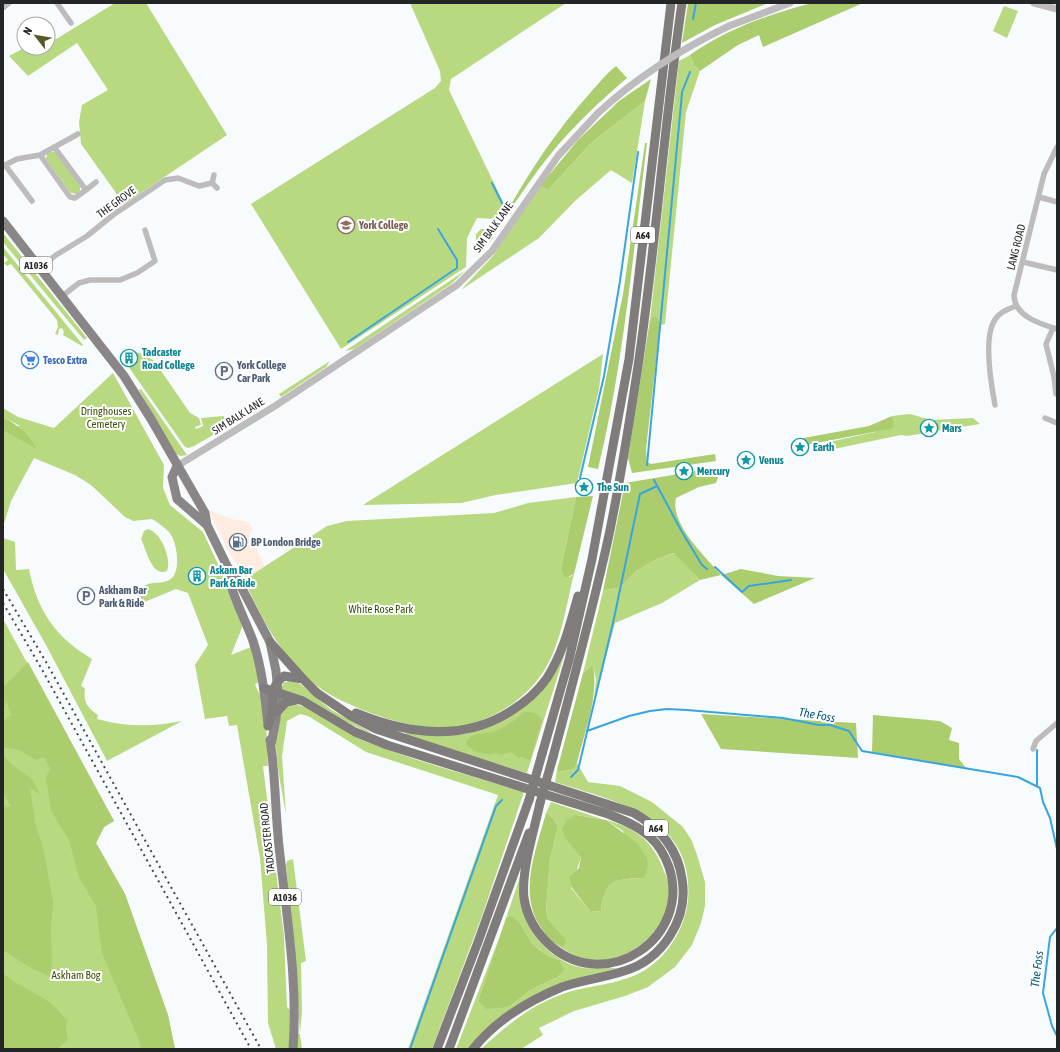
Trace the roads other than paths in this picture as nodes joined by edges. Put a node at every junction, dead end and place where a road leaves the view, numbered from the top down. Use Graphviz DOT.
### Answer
graph roads {
  1 [pos="9,3"];
  2 [pos="57,3"];
  3 [pos="671,3"];
  4 [pos="682,3"];
  5 [pos="790,3"];
  6 [pos="1034,3"];
  7 [pos="3,8"];
  8 [pos="1057,9"];
  9 [pos="71,23"];
  10 [pos="78,134"];
  11 [pos="54,147"];
  12 [pos="1057,147"];
  13 [pos="40,155"];
  14 [pos="4,165"];
  15 [pos="214,175"];
  16 [pos="96,182"];
  17 [pos="212,183"];
  18 [pos="217,188"];
  19 [pos="86,190"];
  20 [pos="1039,197"];
  21 [pos="32,201"];
  22 [pos="1057,202"];
  23 [pos="3,221"];
  24 [pos="145,230"];
  25 [pos="1023,262"];
  26 [pos="39,269"];
  27 [pos="1057,270"];
  28 [pos="61,297"];
  29 [pos="1016,306"];
  30 [pos="1055,328"];
  31 [pos="991,379"];
  32 [pos="984,380"];
  33 [pos="1056,394"];
  34 [pos="995,405"];
  35 [pos="1045,418"];
  36 [pos="1057,423"];
  37 [pos="178,466"];
  38 [pos="207,525"];
  39 [pos="592,559"];
  40 [pos="227,566"];
  41 [pos="270,642"];
  42 [pos="303,679"];
  43 [pos="277,682"];
  44 [pos="264,688"];
  45 [pos="276,692"];
  46 [pos="300,700"];
  47 [pos="331,703"];
  48 [pos="277,712"];
  49 [pos="1057,723"];
  50 [pos="268,726"];
  51 [pos="271,744"];
  52 [pos="1033,749"];
  53 [pos="540,803"];
  54 [pos="293,1049"];
  55 [pos="437,1049"];
  56 [pos="449,1049"];
  57 [pos="473,1049"];
  1 -- 7 [label="street"];
  2 -- 9 [label="street"];
  3 -- 39 [label="highway, A64"];
  4 -- 53 [label="highway, A64, bridge"];
  5 -- 37 [label="street, SIM BALK LANE, bridge"];
  6 -- 8 [label="street"];
  10 -- 11 [label="street"];
  11 -- 13 [label="street"];
  11 -- 19 [label="street"];
  12 -- 20 [label="street, LANG ROAD"];
  13 -- 14 [label="street"];
  13 -- 19 [label="street"];
  14 -- 21 [label="street"];
  15 -- 17 [label="street"];
  16 -- 19 [label="street"];
  17 -- 18 [label="street"];
  17 -- 26 [label="street, THE GROVE"];
  20 -- 22 [label="street"];
  20 -- 25 [label="street, LANG ROAD"];
  23 -- 26 [label="main road, A1036"];
  24 -- 28 [label="street"];
  25 -- 27 [label="street"];
  25 -- 29 [label="street, LANG ROAD"];
  26 -- 28 [label="main road, A1036"];
  28 -- 37 [label="main road, A1036"];
  29 -- 30 [label="street"];
  29 -- 31 [label="street"];
  30 -- 33 [label="street"];
  31 -- 32 [label="street"];
  31 -- 34 [label="street"];
  35 -- 36 [label="street"];
  37 -- 38 [label="main road, TADCASTER ROAD / A1036"];
  37 -- 38 [label="main road, TADCASTER ROAD / A1036"];
  38 -- 40 [label="main road, TADCASTER ROAD / A1036"];
  39 -- 47 [label="highway, A64"];
  39 -- 55 [label="highway, A64, bridge"];
  40 -- 41 [label="main road, TADCASTER ROAD / A1036"];
  40 -- 44 [label="main road, TADCASTER ROAD / A1036"];
  41 -- 42 [label="highway, A64"];
  41 -- 43 [label="main road, TADCASTER ROAD / A1036"];
  42 -- 43 [label="highway"];
  42 -- 47 [label="highway, A64"];
  43 -- 45 [label="highway"];
  44 -- 45 [label="highway"];
  44 -- 50 [label="main road, TADCASTER ROAD / A1036"];
  45 -- 46 [label="highway, A64"];
  45 -- 48 [label="main road, TADCASTER ROAD / A1036"];
  45 -- 50 [label="highway"];
  46 -- 48 [label="highway"];
  46 -- 53 [label="highway, A64"];
  47 -- 57 [label="highway, A64"];
  48 -- 51 [label="main road, TADCASTER ROAD / A1036"];
  49 -- 52 [label="street"];
  50 -- 51 [label="main road, TADCASTER ROAD / A1036"];
  51 -- 54 [label="main road, TADCASTER ROAD / A1036"];
  53 -- 56 [label="highway, A64"];
}
